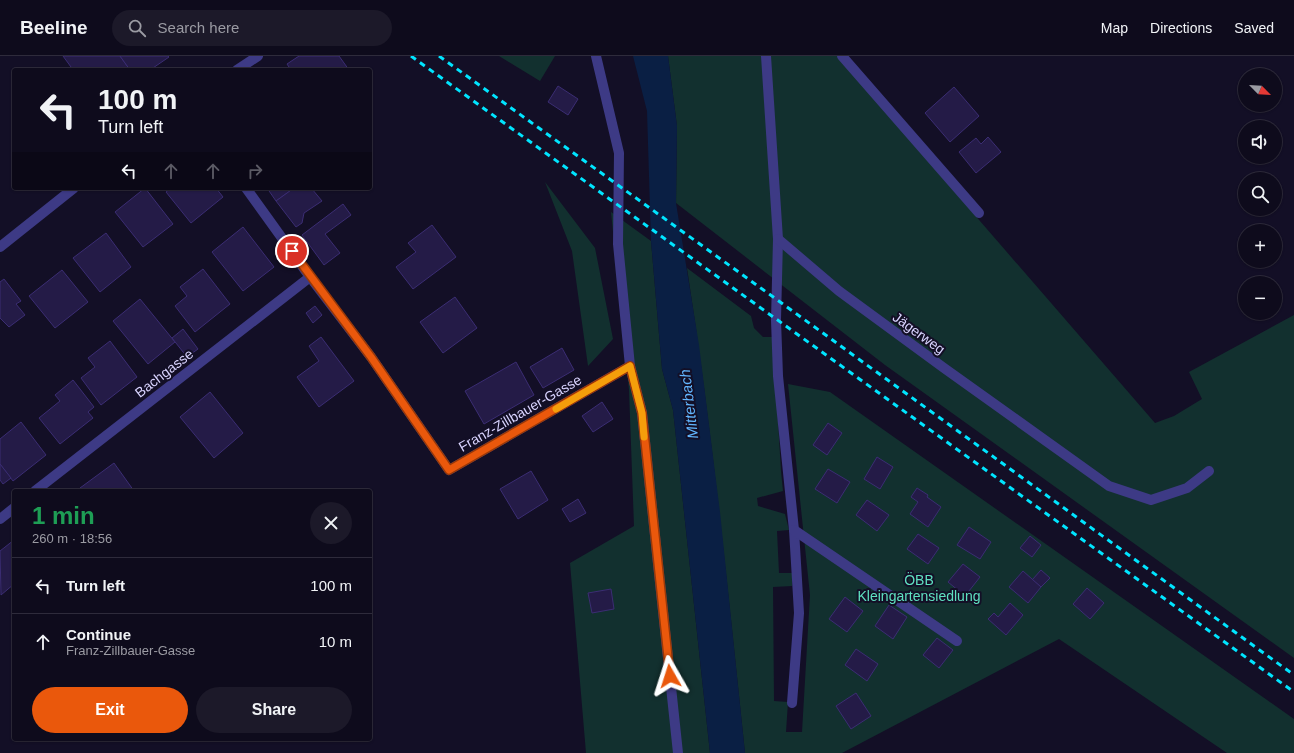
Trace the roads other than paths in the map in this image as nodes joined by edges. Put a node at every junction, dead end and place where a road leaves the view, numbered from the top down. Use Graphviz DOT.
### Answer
graph roads {
  1 [pos="258,56"];
  2 [pos="596,56"];
  3 [pos="766,56"];
  4 [pos="842,56"];
  5 [pos="241,68"];
  6 [pos="71,190"];
  7 [pos="247,190"];
  8 [pos="979,213"];
  9 [pos="778,239"];
  10 [pos="0,247"];
  11 [pos="310,276"];
  12 [pos="630,366"];
  13 [pos="1208,471"];
  14 [pos="38,489"];
  15 [pos="12,510"];
  16 [pos="0,519"];
  17 [pos="794,530"];
  18 [pos="957,641"];
  19 [pos="792,703"];
  20 [pos="678,753"];
  1 -- 5 [label="street"];
  2 -- 12 [label="street"];
  3 -- 9 [label="street"];
  4 -- 8 [label="street"];
  6 -- 10 [label="street"];
  7 -- 11 [label="street, Franz-Zillbauer-Gasse"];
  9 -- 13 [label="street, Jägerweg"];
  9 -- 17 [label="street"];
  11 -- 12 [label="street, Franz-Zillbauer-Gasse"];
  11 -- 14 [label="street, Bachgasse"];
  12 -- 20 [label="street"];
  15 -- 16 [label="street"];
  17 -- 18 [label="street"];
  17 -- 19 [label="street"];
}
